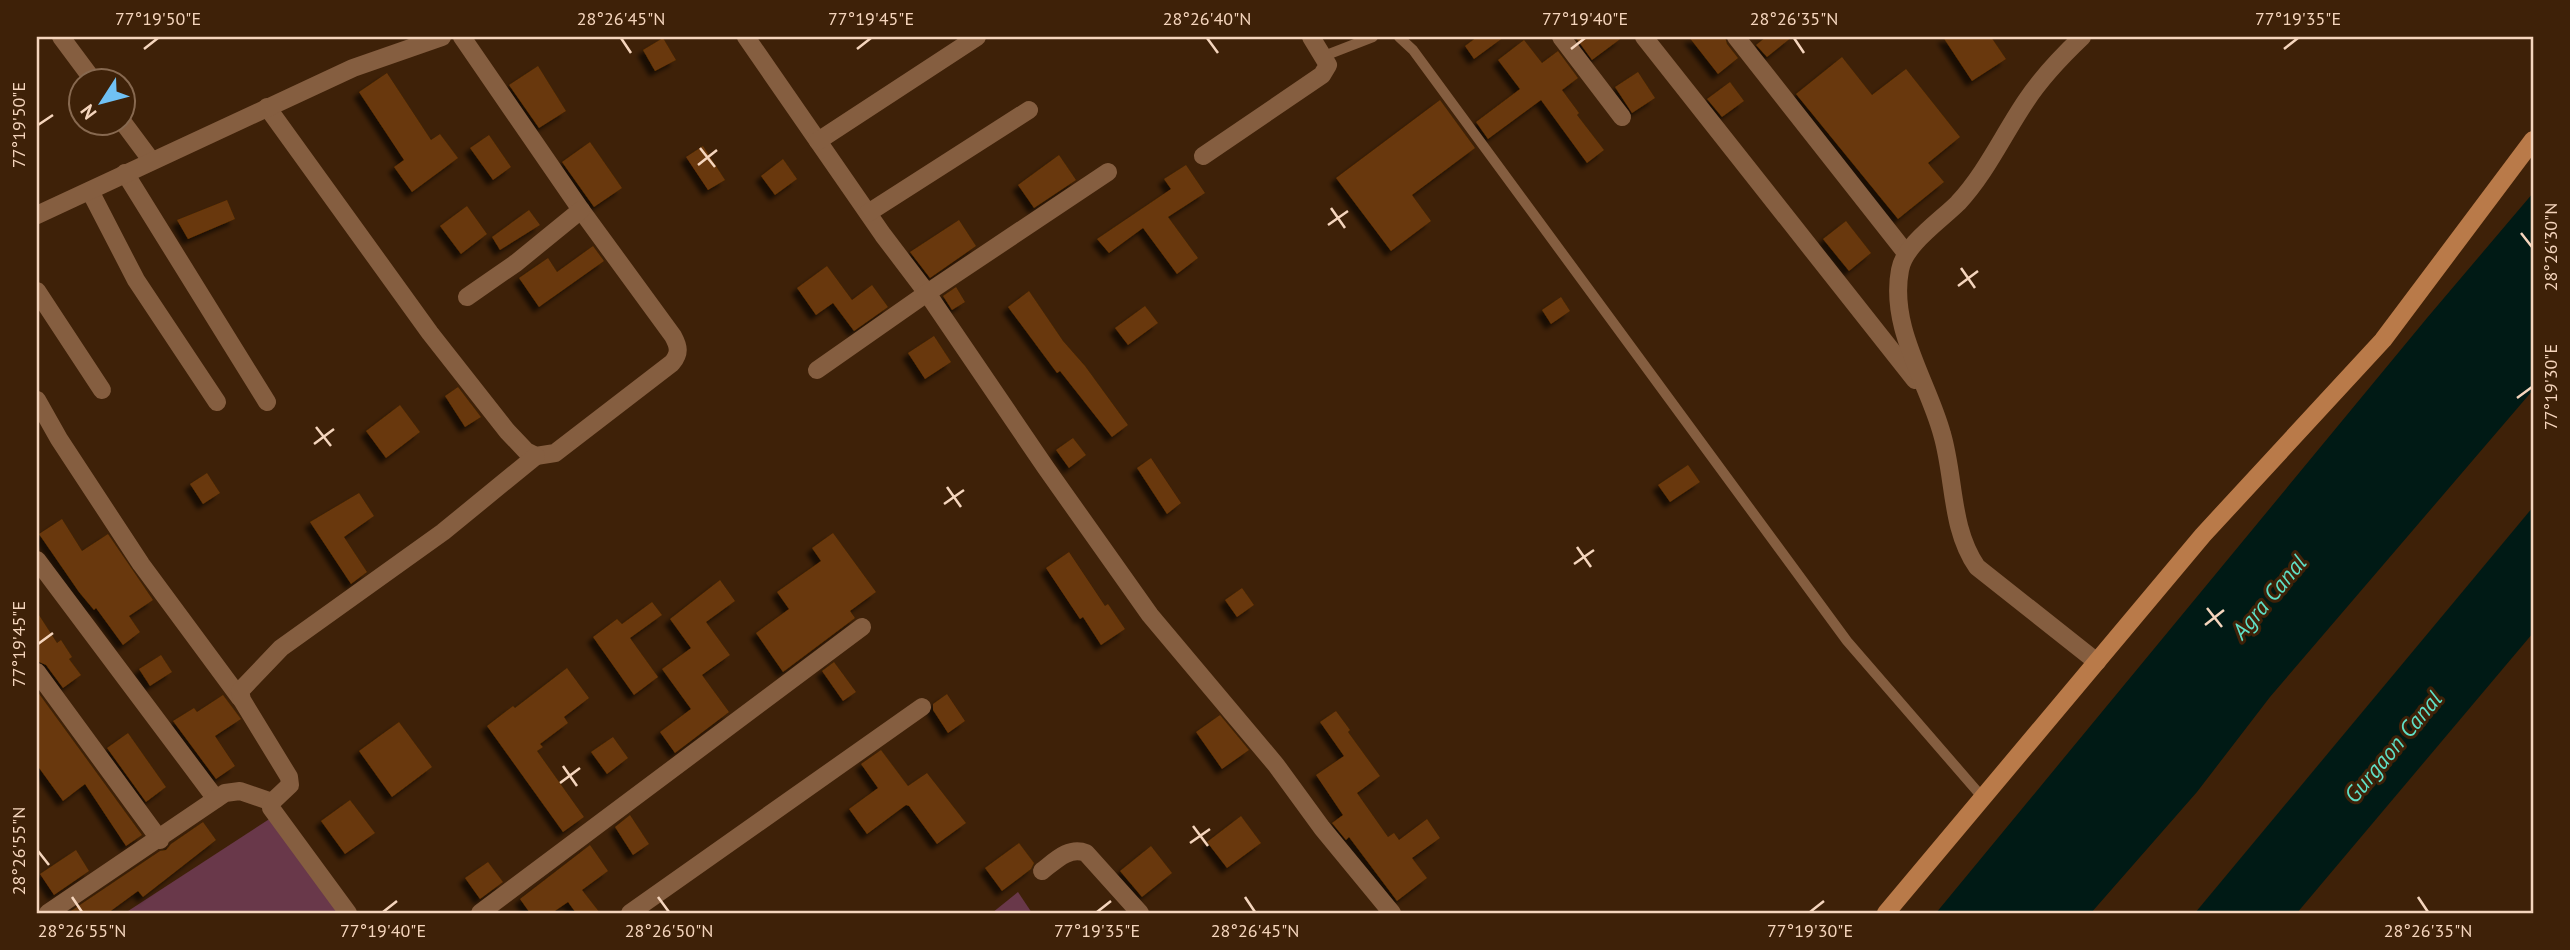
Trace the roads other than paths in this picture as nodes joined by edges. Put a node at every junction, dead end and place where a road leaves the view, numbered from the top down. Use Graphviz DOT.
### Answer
graph roads {
  1 [pos="61,37"];
  2 [pos="442,37"];
  3 [pos="462,37"];
  4 [pos="746,37"];
  5 [pos="977,37"];
  6 [pos="1311,37"];
  7 [pos="1373,37"];
  8 [pos="1399,37"];
  9 [pos="1561,37"];
  10 [pos="1644,37"];
  11 [pos="1736,37"];
  12 [pos="2082,37"];
  13 [pos="1324,56"];
  14 [pos="83,66"];
  15 [pos="267,107"];
  16 [pos="1029,110"];
  17 [pos="1622,117"];
  18 [pos="133,136"];
  19 [pos="2533,140"];
  20 [pos="818,141"];
  21 [pos="1203,156"];
  22 [pos="151,160"];
  23 [pos="1108,172"];
  24 [pos="125,173"];
  25 [pos="90,191"];
  26 [pos="581,210"];
  27 [pos="868,213"];
  28 [pos="37,215"];
  29 [pos="1906,253"];
  30 [pos="37,291"];
  31 [pos="927,293"];
  32 [pos="467,297"];
  33 [pos="817,370"];
  34 [pos="102,390"];
  35 [pos="1927,395"];
  36 [pos="37,400"];
  37 [pos="217,402"];
  38 [pos="267,402"];
  39 [pos="536,456"];
  40 [pos="37,560"];
  41 [pos="862,626"];
  42 [pos="2097,662"];
  43 [pos="37,672"];
  44 [pos="240,698"];
  45 [pos="922,707"];
  46 [pos="1983,798"];
  47 [pos="216,799"];
  48 [pos="272,802"];
  49 [pos="160,840"];
  50 [pos="1042,871"];
  51 [pos="48,913"];
  52 [pos="348,913"];
  53 [pos="480,913"];
  54 [pos="630,913"];
  55 [pos="1140,913"];
  56 [pos="1392,913"];
  57 [pos="1886,913"];
  1 -- 14 [label="street"];
  2 -- 15 [label="street"];
  3 -- 26 [label="street"];
  4 -- 20 [label="street"];
  5 -- 20 [label="street"];
  6 -- 13 [label="street"];
  7 -- 13 [label="lane"];
  8 -- 46 [label="lane"];
  9 -- 17 [label="street"];
  10 -- 35 [label="street"];
  11 -- 29 [label="street"];
  12 -- 29 [label="street"];
  13 -- 21 [label="street"];
  15 -- 22 [label="street"];
  15 -- 39 [label="street"];
  16 -- 27 [label="street"];
  18 -- 22 [label="street"];
  19 -- 42 [label="street"];
  20 -- 27 [label="street"];
  22 -- 24 [label="street"];
  23 -- 31 [label="street"];
  24 -- 25 [label="street"];
  24 -- 38 [label="street"];
  25 -- 28 [label="street"];
  25 -- 37 [label="street"];
  26 -- 32 [label="street"];
  26 -- 39 [label="street"];
  27 -- 31 [label="street"];
  29 -- 35 [label="street"];
  30 -- 34 [label="street"];
  31 -- 33 [label="street"];
  31 -- 56 [label="street"];
  35 -- 42 [label="street"];
  36 -- 44 [label="street"];
  39 -- 44 [label="street"];
  40 -- 47 [label="street"];
  41 -- 53 [label="street"];
  42 -- 46 [label="street"];
  43 -- 49 [label="street"];
  44 -- 48 [label="street"];
  45 -- 54 [label="street"];
  46 -- 57 [label="street"];
  47 -- 48 [label="street"];
  47 -- 49 [label="street"];
  48 -- 52 [label="street"];
  49 -- 51 [label="street"];
  50 -- 55 [label="street"];
}
